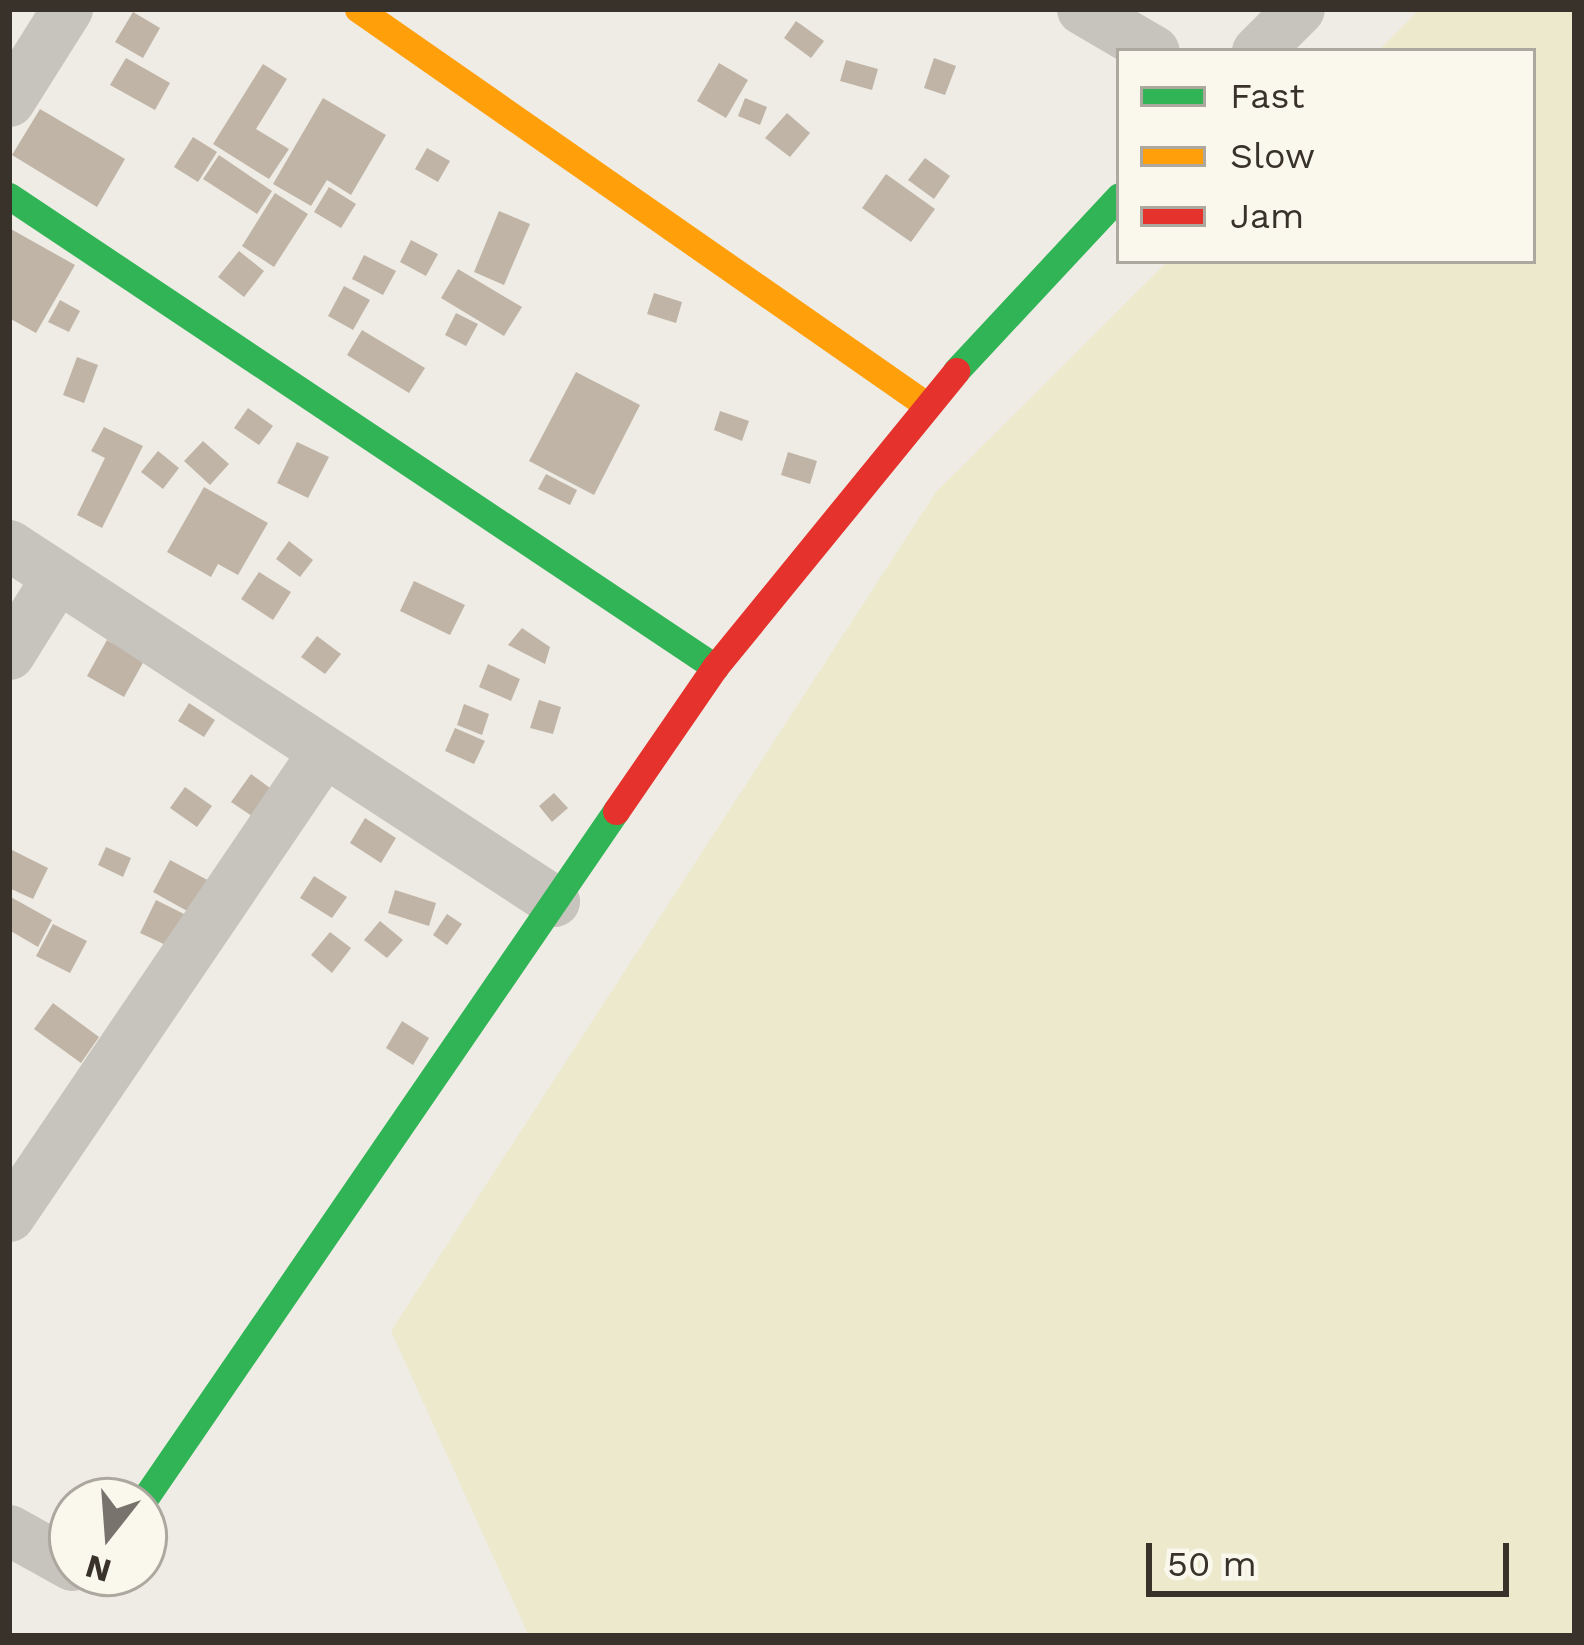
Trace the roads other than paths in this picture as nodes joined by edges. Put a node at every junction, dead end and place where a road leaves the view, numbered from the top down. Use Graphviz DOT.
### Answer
graph roads {
  1 [pos="67,9"];
  2 [pos="358,9"];
  3 [pos="1082,9"];
  4 [pos="1299,9"];
  5 [pos="1149,48"];
  6 [pos="1260,48"];
  7 [pos="9,101"];
  8 [pos="9,196"];
  9 [pos="1116,199"];
  10 [pos="925,404"];
  11 [pos="9,545"];
  12 [pos="57,577"];
  13 [pos="9,654"];
  14 [pos="715,667"];
  15 [pos="322,754"];
  16 [pos="554,901"];
  17 [pos="9,1216"];
  18 [pos="159,1477"];
  19 [pos="9,1530"];
  20 [pos="48,1551"];
  1 -- 7 [label="street"];
  2 -- 10 [label="street"];
  3 -- 5 [label="street"];
  4 -- 6 [label="street"];
  8 -- 14 [label="street"];
  9 -- 10 [label="street"];
  10 -- 14 [label="street"];
  11 -- 12 [label="street"];
  12 -- 13 [label="street"];
  12 -- 15 [label="street"];
  14 -- 16 [label="street"];
  15 -- 16 [label="street"];
  15 -- 17 [label="street"];
  16 -- 18 [label="street"];
  19 -- 20 [label="street"];
}
